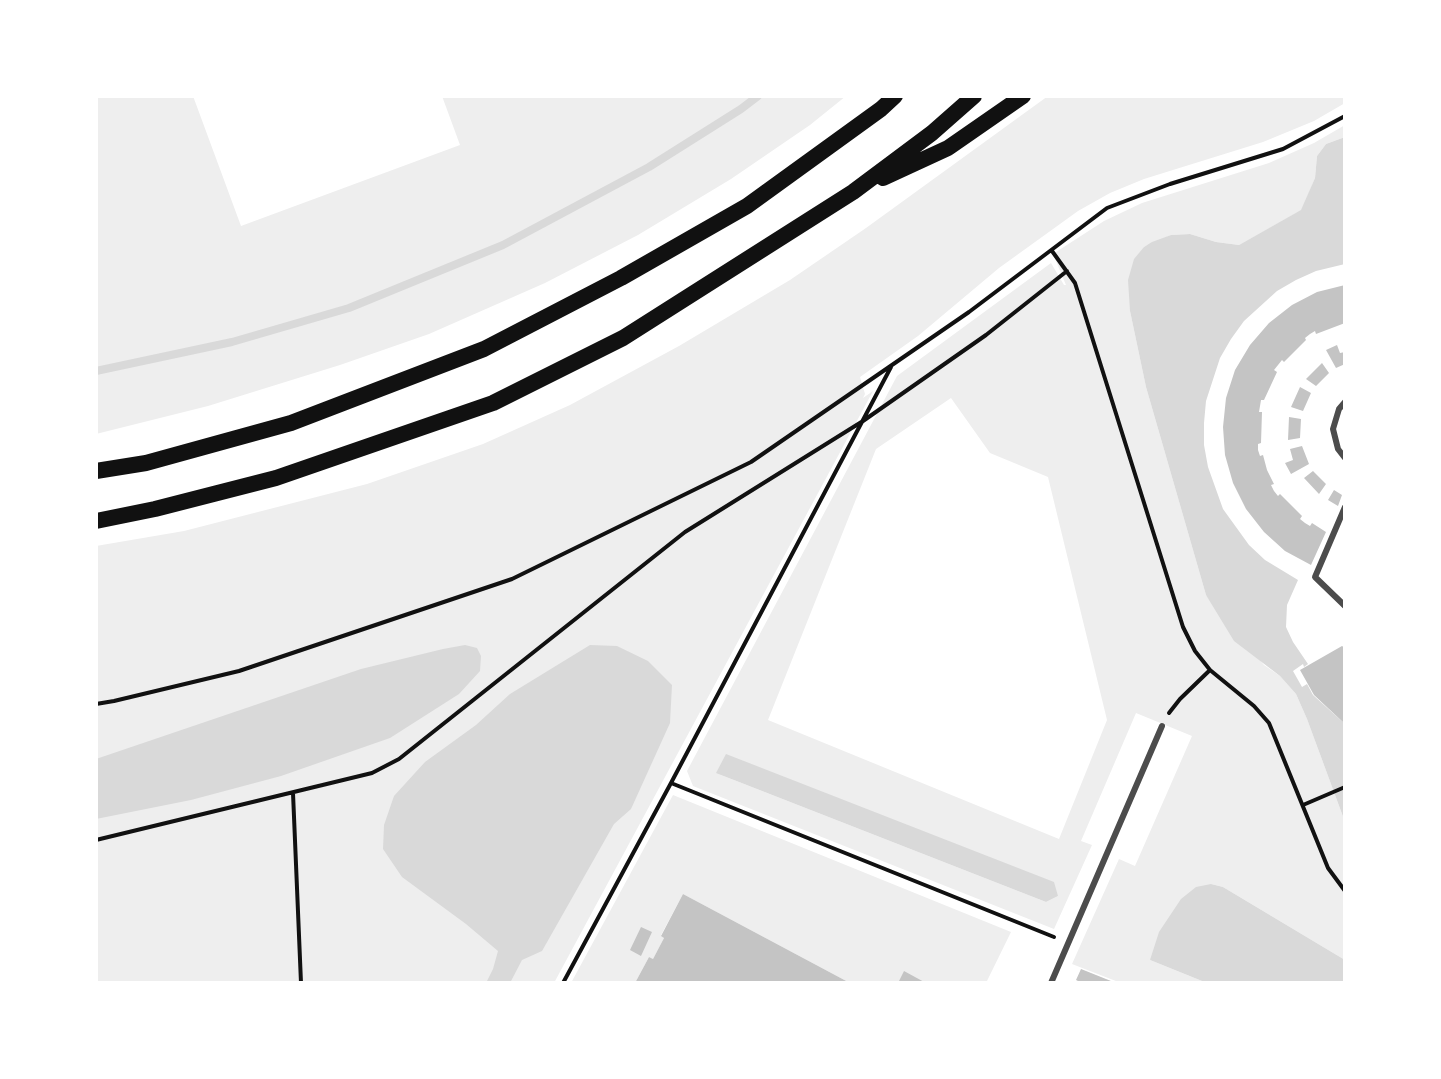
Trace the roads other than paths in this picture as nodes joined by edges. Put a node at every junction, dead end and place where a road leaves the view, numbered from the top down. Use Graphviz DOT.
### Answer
graph roads {
  1 [pos="895,96"];
  2 [pos="974,96"];
  3 [pos="1023,96"];
  4 [pos="884,102"];
  5 [pos="853,192"];
  6 [pos="1345,402"];
  7 [pos="1345,458"];
  8 [pos="96,471"];
  9 [pos="1345,507"];
  10 [pos="96,521"];
  11 [pos="1345,606"];
  12 [pos="1162,726"];
  13 [pos="1051,983"];
  1 -- 4 [label="highway"];
  2 -- 5 [label="highway"];
  3 -- 5 [label="highway"];
  4 -- 8 [label="highway"];
  5 -- 10 [label="highway"];
  6 -- 7 [label="street"];
  9 -- 11 [label="street"];
  12 -- 13 [label="street"];
}
